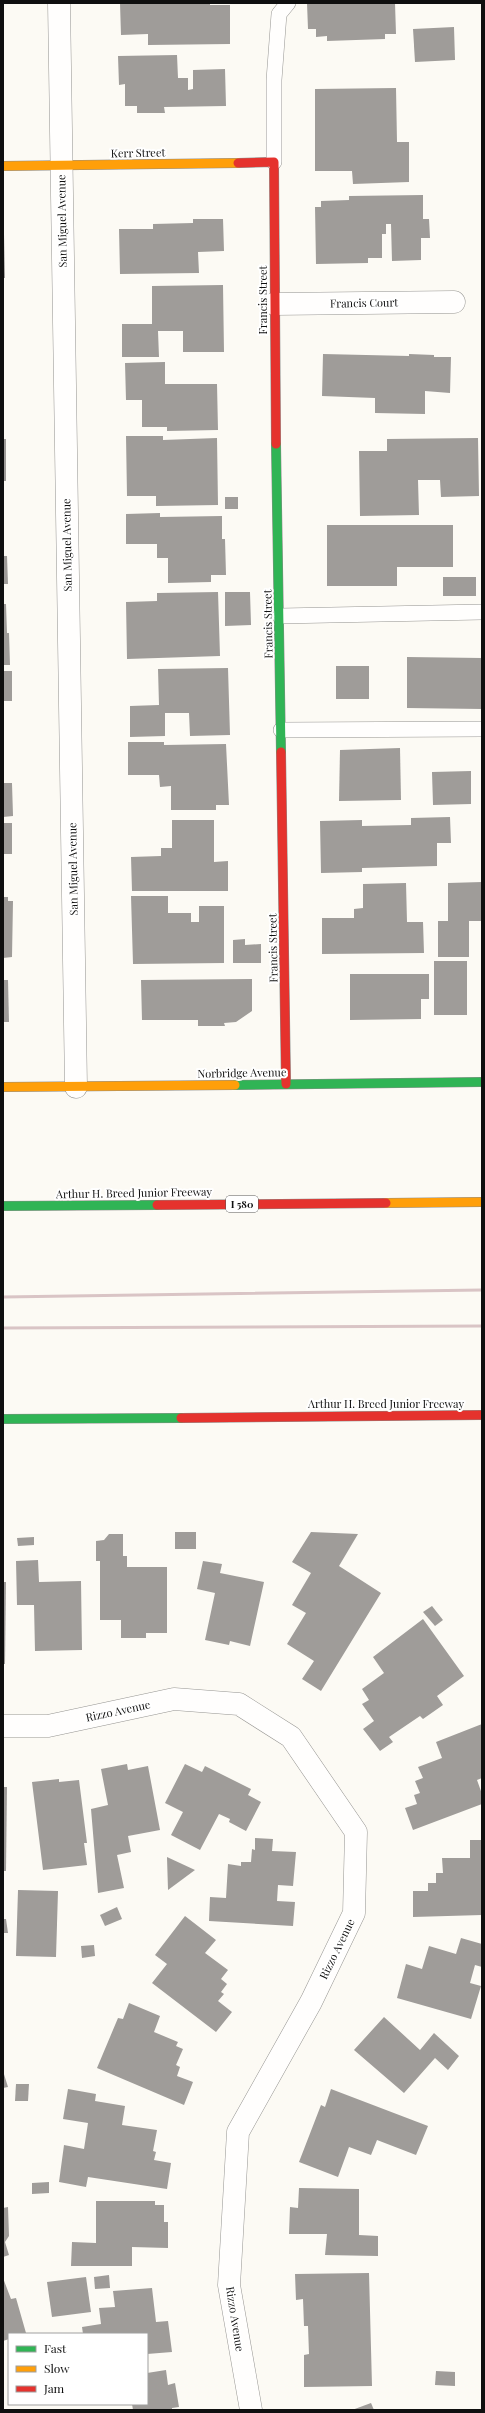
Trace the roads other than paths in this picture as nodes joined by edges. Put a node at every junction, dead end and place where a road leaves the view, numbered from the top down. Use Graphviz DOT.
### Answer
graph roads {
  1 [pos="59,3"];
  2 [pos="288,3"];
  3 [pos="274,162"];
  4 [pos="3,166"];
  5 [pos="61,166"];
  6 [pos="454,302"];
  7 [pos="274,304"];
  8 [pos="482,612"];
  9 [pos="280,616"];
  10 [pos="482,729"];
  11 [pos="281,730"];
  12 [pos="482,1082"];
  13 [pos="286,1084"];
  14 [pos="3,1087"];
  15 [pos="76,1087"];
  16 [pos="482,1202"];
  17 [pos="3,1206"];
  18 [pos="482,1415"];
  19 [pos="3,1419"];
  20 [pos="3,1726"];
  21 [pos="251,2410"];
  1 -- 5 [label="street, San Miguel Avenue"];
  2 -- 3 [label="lane"];
  3 -- 5 [label="main road, Kerr Street"];
  3 -- 7 [label="main road, Francis Street"];
  4 -- 5 [label="main road, Kerr Street"];
  5 -- 15 [label="street, San Miguel Avenue"];
  6 -- 7 [label="street, Francis Court"];
  7 -- 9 [label="main road, Francis Street"];
  8 -- 9 [label="lane"];
  9 -- 11 [label="main road, Francis Street"];
  10 -- 11 [label="lane"];
  11 -- 13 [label="main road, Francis Street"];
  12 -- 13 [label="main road, Norbridge Avenue"];
  13 -- 15 [label="main road, Norbridge Avenue"];
  14 -- 15 [label="main road, Norbridge Avenue"];
  16 -- 17 [label="main road, Arthur H. Breed Junior Freeway / I 580"];
  18 -- 19 [label="main road, Arthur H. Breed Junior Freeway"];
  20 -- 21 [label="street, Rizzo Avenue"];
}
